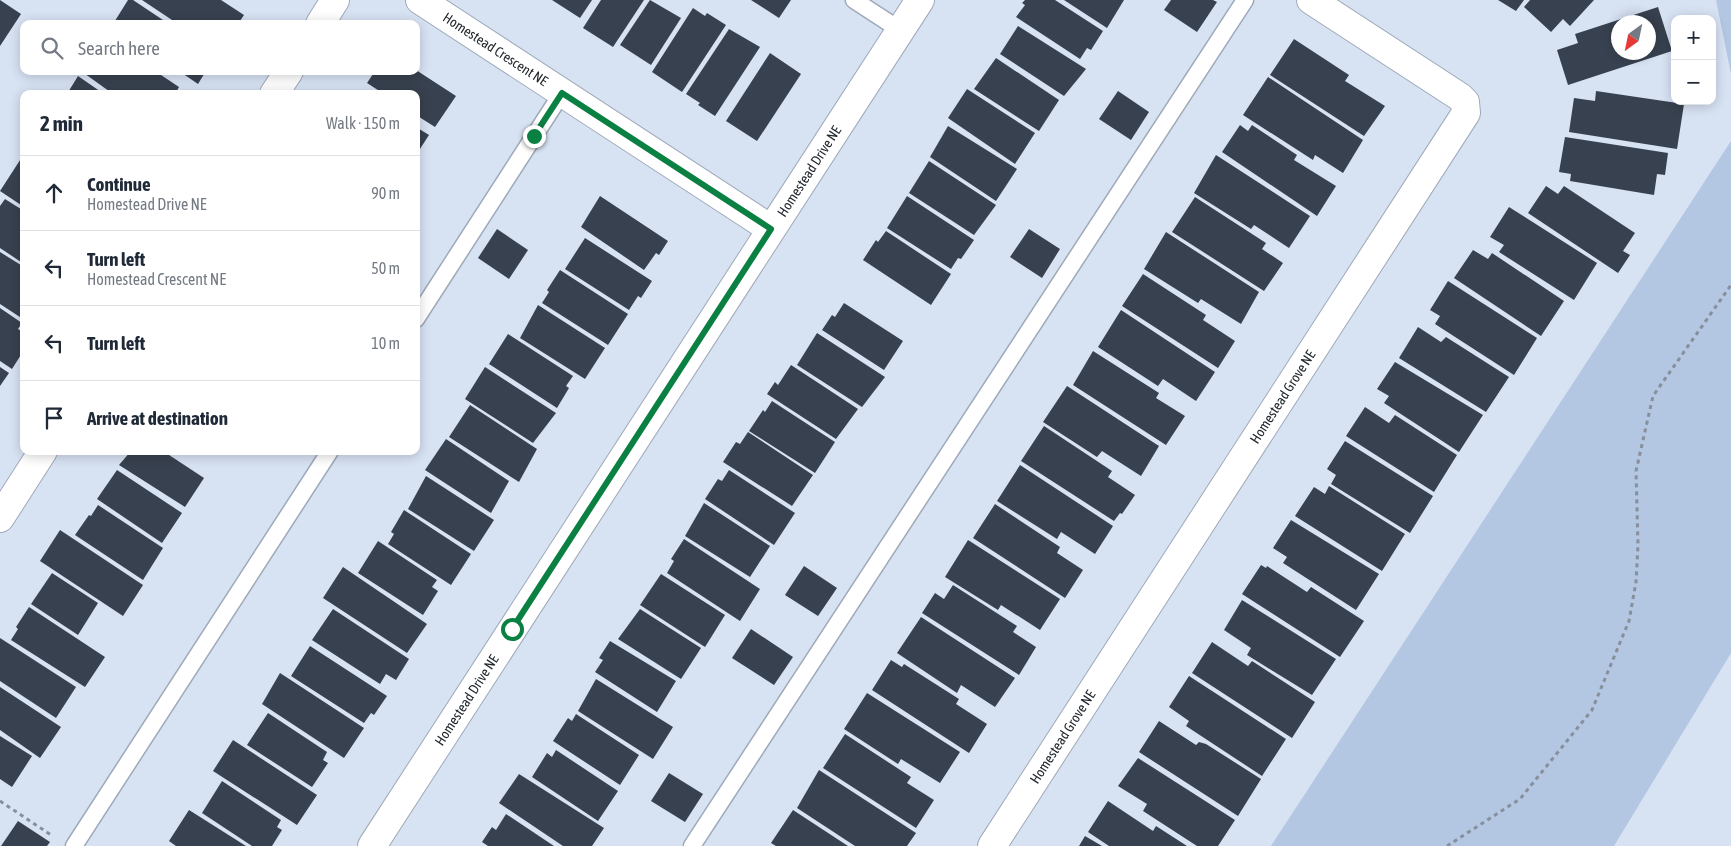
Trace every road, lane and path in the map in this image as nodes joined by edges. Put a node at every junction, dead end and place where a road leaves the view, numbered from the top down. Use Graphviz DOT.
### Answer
graph roads {
  1 [pos="335,0"];
  2 [pos="420,0"];
  3 [pos="854,0"];
  4 [pos="920,0"];
  5 [pos="1244,0"];
  6 [pos="1311,0"];
  7 [pos="322,20"];
  8 [pos="900,30"];
  9 [pos="286,75"];
  10 [pos="277,90"];
  11 [pos="562,93"];
  12 [pos="771,229"];
  13 [pos="1731,285"];
  14 [pos="420,313"];
  15 [pos="40,455"];
  16 [pos="327,455"];
  17 [pos="0,518"];
  18 [pos="0,801"];
  19 [pos="53,836"];
  20 [pos="74,846"];
  21 [pos="372,846"];
  22 [pos="692,846"];
  23 [pos="992,846"];
  24 [pos="1447,846"];
  1 -- 7 [label="street"];
  2 -- 11 [label="street, Homestead Crescent NE"];
  3 -- 8 [label="lane"];
  4 -- 8 [label="street, Homestead Drive NE"];
  5 -- 22 [label="lane"];
  6 -- 23 [label="street, Homestead Grove NE"];
  8 -- 12 [label="street, Homestead Drive NE"];
  9 -- 10 [label="street"];
  11 -- 12 [label="street, Homestead Crescent NE"];
  11 -- 14 [label="lane"];
  12 -- 21 [label="street, Homestead Drive NE"];
  13 -- 24 [label="path"];
  15 -- 17 [label="street"];
  16 -- 20 [label="lane"];
  18 -- 19 [label="path"];
}
